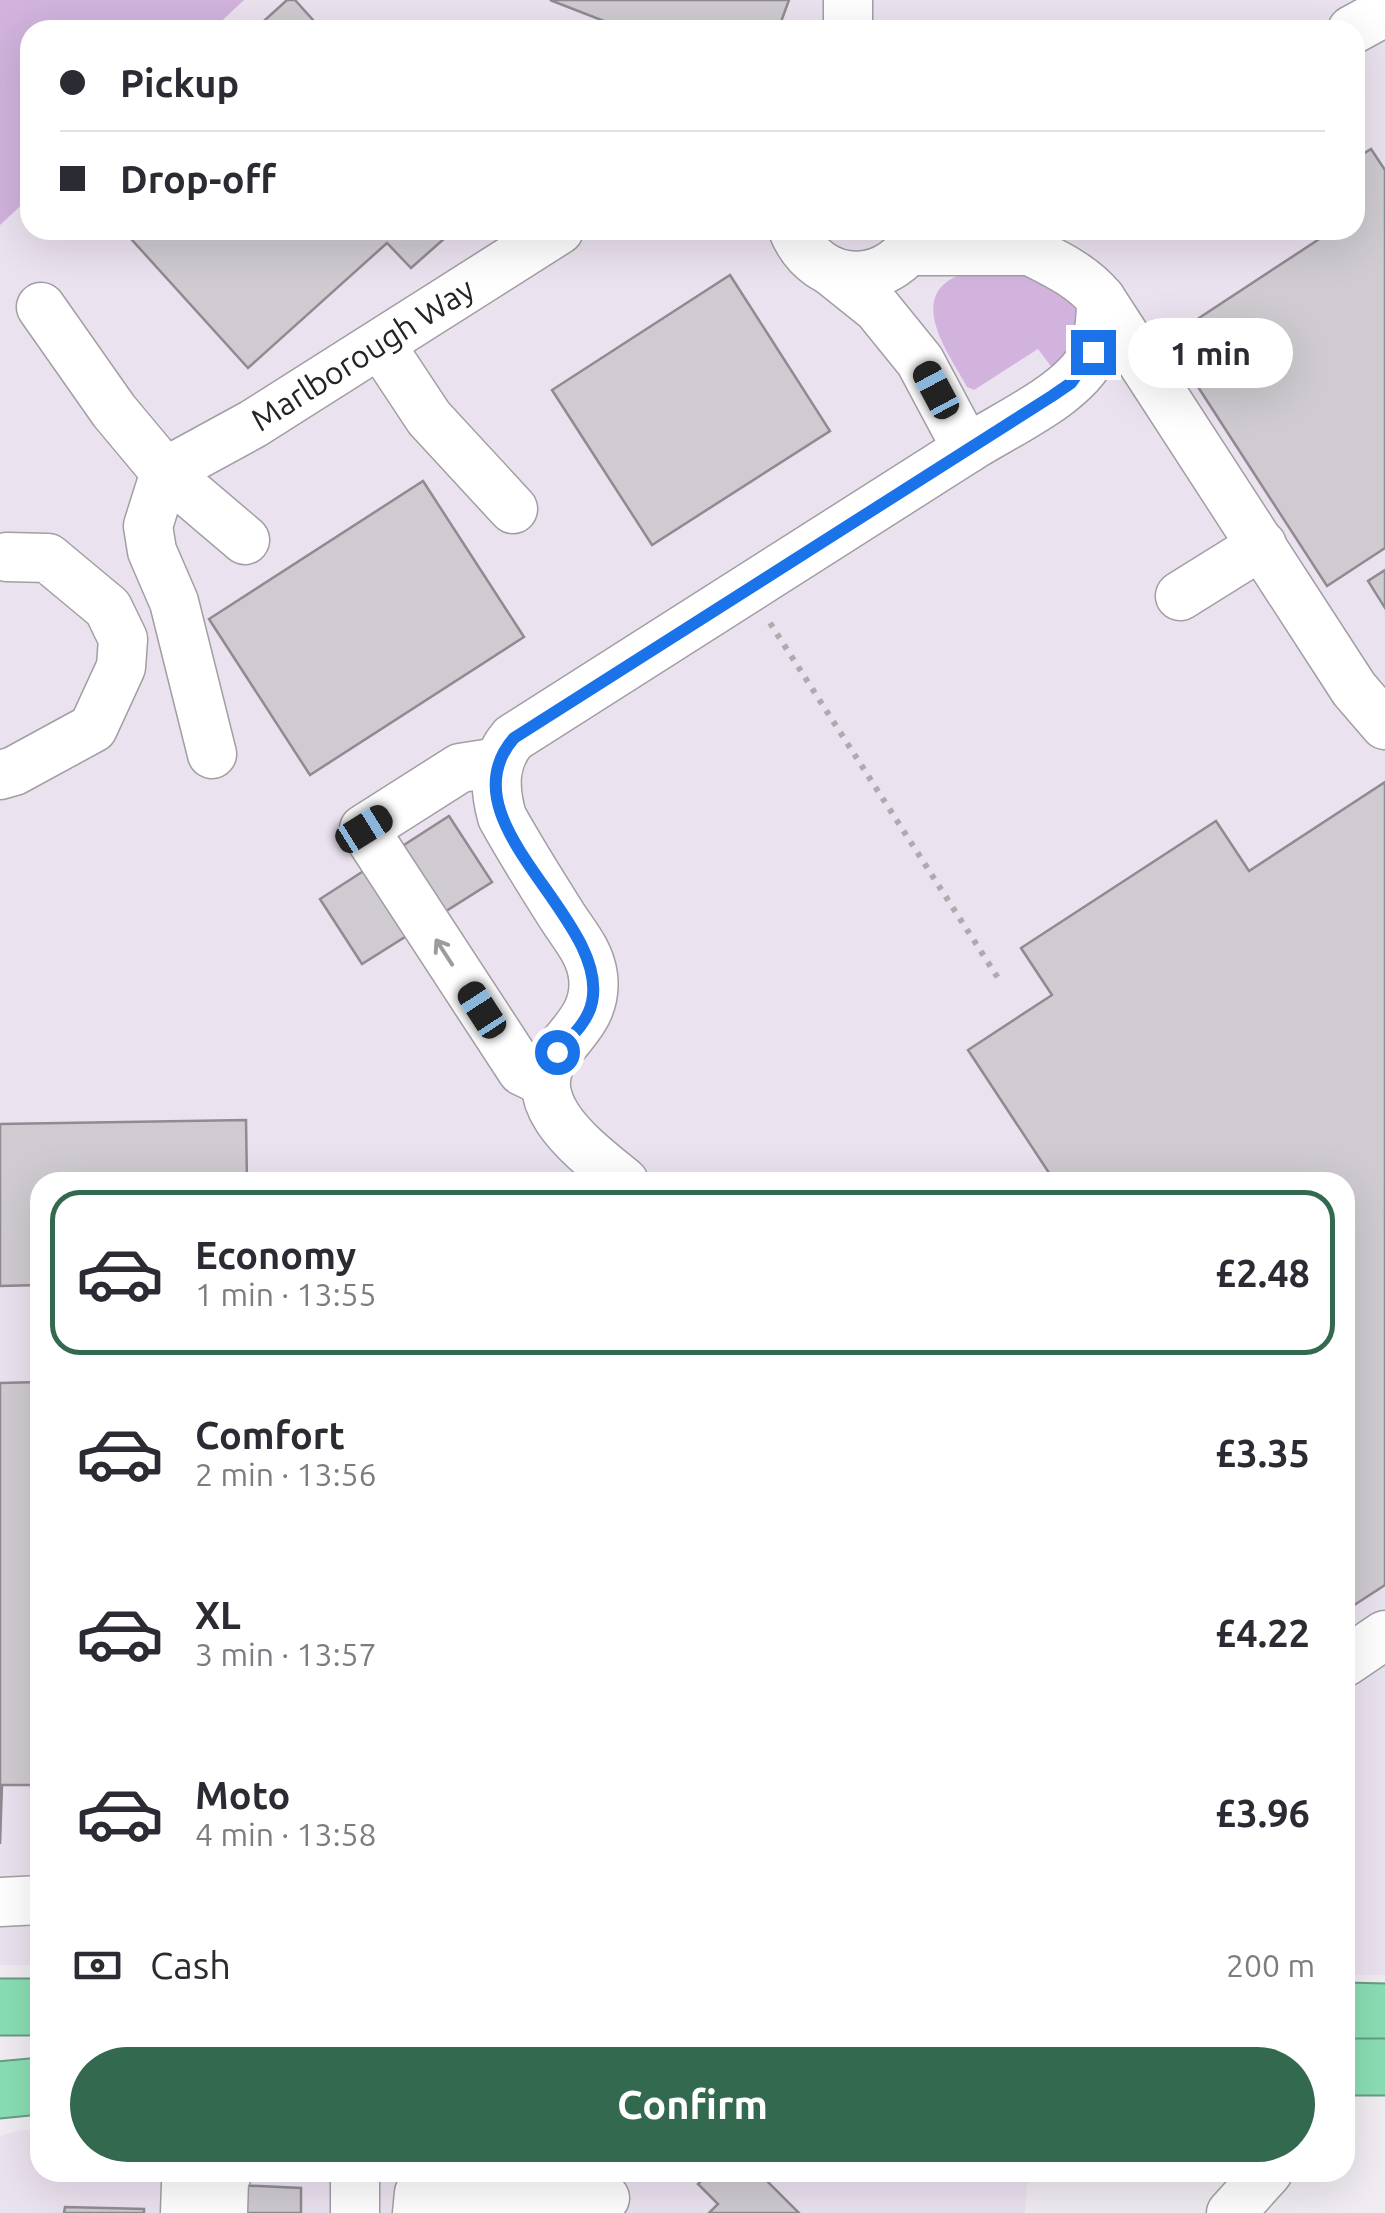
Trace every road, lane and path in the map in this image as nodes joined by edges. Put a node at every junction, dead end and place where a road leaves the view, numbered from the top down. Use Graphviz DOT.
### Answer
graph roads {
  1 [pos="543,240"];
  2 [pos="1009,240"];
  3 [pos="798,245"];
  4 [pos="912,245"];
  5 [pos="1102,298"];
  6 [pos="41,307"];
  7 [pos="380,344"];
  8 [pos="920,362"];
  9 [pos="967,448"];
  10 [pos="165,472"];
  11 [pos="513,509"];
  12 [pos="245,540"];
  13 [pos="1262,545"];
  14 [pos="7,556"];
  15 [pos="748,588"];
  16 [pos="1180,596"];
  17 [pos="1385,725"];
  18 [pos="212,754"];
  19 [pos="498,762"];
  20 [pos="0,774"];
  21 [pos="998,978"];
  22 [pos="544,1082"];
  23 [pos="613,1172"];
  24 [pos="1385,1635"];
  25 [pos="1355,1655"];
  26 [pos="30,1900"];
  27 [pos="0,1902"];
  28 [pos="0,2007"];
  29 [pos="30,2007"];
  30 [pos="1373,2019"];
  31 [pos="1355,2062"];
  32 [pos="0,2064"];
  33 [pos="30,2064"];
  34 [pos="1355,2066"];
  35 [pos="1385,2067"];
  36 [pos="30,2087"];
  37 [pos="0,2090"];
  38 [pos="224,2182"];
  39 [pos="1259,2182"];
  40 [pos="606,2198"];
  41 [pos="496,2203"];
  42 [pos="223,2213"];
  43 [pos="417,2213"];
  44 [pos="1232,2213"];
  1 -- 7 [label="street, Marlborough Way"];
  2 -- 4 [label="street"];
  2 -- 5 [label="street"];
  3 -- 4 [label="street"];
  3 -- 8 [label="street"];
  4 -- 8 [label="street"];
  5 -- 9 [label="street"];
  5 -- 13 [label="street"];
  6 -- 10 [label="street"];
  7 -- 10 [label="street, Marlborough Way"];
  7 -- 11 [label="street"];
  8 -- 9 [label="street"];
  9 -- 15 [label="street"];
  10 -- 12 [label="street"];
  10 -- 18 [label="street"];
  13 -- 16 [label="street"];
  13 -- 17 [label="street"];
  14 -- 20 [label="street"];
  15 -- 19 [label="street"];
  15 -- 21 [label="path"];
  19 -- 22 [label="street"];
  22 -- 19 [label="street, one-way"];
  22 -- 23 [label="street"];
  24 -- 25 [label="street"];
  26 -- 27 [label="street"];
  28 -- 29 [label="highway"];
  30 -- 31 [label="street"];
  32 -- 33 [label="highway"];
  34 -- 35 [label="highway, bridge"];
  36 -- 37 [label="highway"];
  38 -- 42 [label="street"];
  39 -- 44 [label="street"];
  40 -- 41 [label="street"];
  41 -- 43 [label="street"];
}
